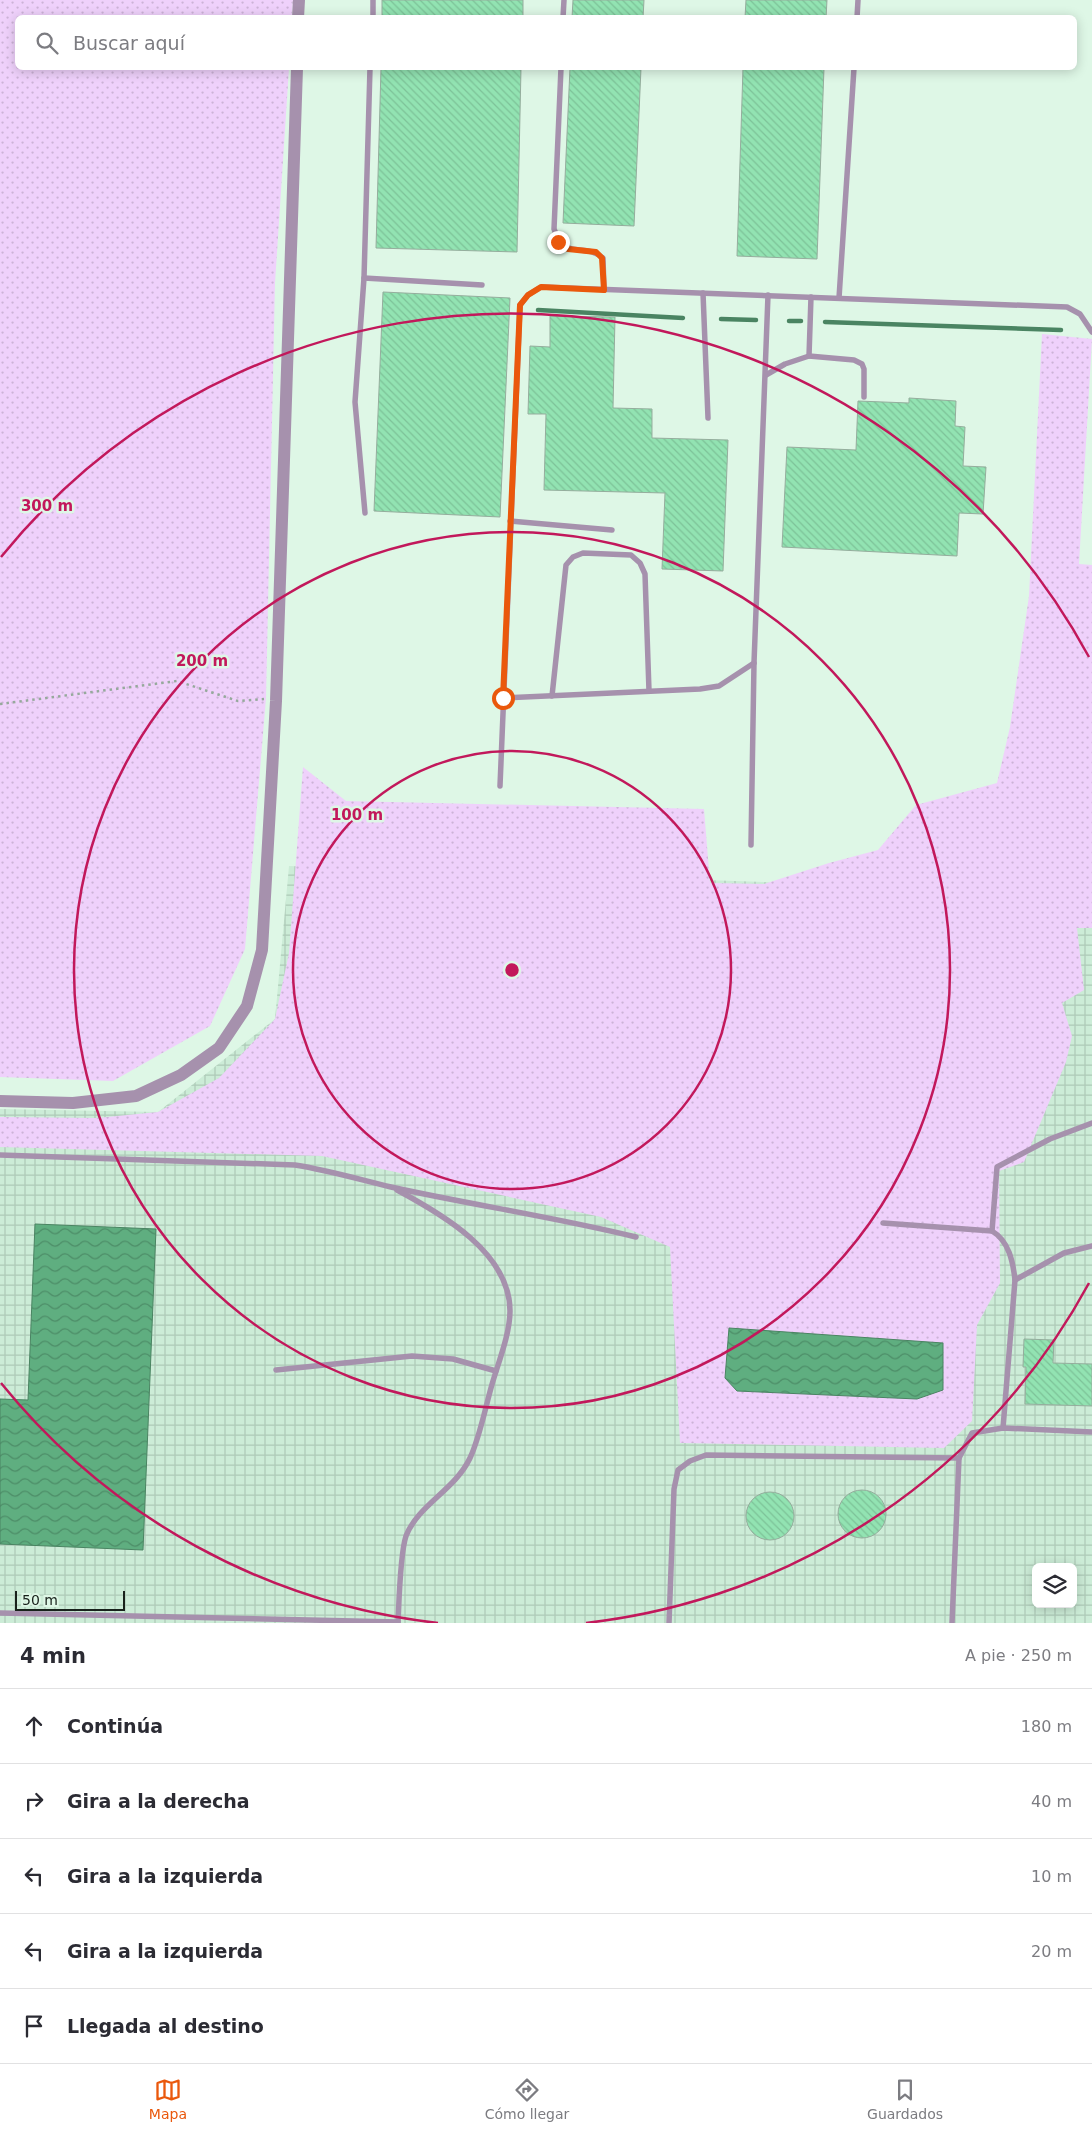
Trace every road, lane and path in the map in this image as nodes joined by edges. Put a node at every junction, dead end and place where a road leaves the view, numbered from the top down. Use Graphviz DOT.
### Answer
graph roads {
  1 [pos="299,0"];
  2 [pos="373,0"];
  3 [pos="564,0"];
  4 [pos="858,0"];
  5 [pos="298,15"];
  6 [pos="373,15"];
  7 [pos="563,15"];
  8 [pos="857,15"];
  9 [pos="297,70"];
  10 [pos="370,70"];
  11 [pos="561,70"];
  12 [pos="854,70"];
  13 [pos="364,278"];
  14 [pos="482,285"];
  15 [pos="604,290"];
  16 [pos="703,293"];
  17 [pos="768,295"];
  18 [pos="811,297"];
  19 [pos="839,298"];
  20 [pos="1092,332"];
  21 [pos="809,356"];
  22 [pos="766,374"];
  23 [pos="864,397"];
  24 [pos="708,418"];
  25 [pos="365,513"];
  26 [pos="510,521"];
  27 [pos="612,530"];
  28 [pos="754,663"];
  29 [pos="649,691"];
  30 [pos="552,696"];
  31 [pos="503,698"];
  32 [pos="276,701"];
  33 [pos="0,704"];
  34 [pos="500,786"];
  35 [pos="751,845"];
  36 [pos="0,1100"];
  37 [pos="1092,1123"];
  38 [pos="0,1155"];
  39 [pos="390,1187"];
  40 [pos="883,1223"];
  41 [pos="992,1231"];
  42 [pos="636,1237"];
  43 [pos="1092,1246"];
  44 [pos="1016,1280"];
  45 [pos="276,1370"];
  46 [pos="496,1370"];
  47 [pos="1003,1428"];
  48 [pos="1092,1432"];
  49 [pos="959,1458"];
  50 [pos="0,1613"];
  51 [pos="398,1623"];
  52 [pos="669,1623"];
  53 [pos="952,1623"];
  1 -- 5 [label="street"];
  2 -- 6 [label="lane"];
  3 -- 7 [label="lane"];
  4 -- 8 [label="lane"];
  9 -- 32 [label="street"];
  10 -- 13 [label="lane"];
  11 -- 15 [label="lane"];
  12 -- 19 [label="lane"];
  13 -- 14 [label="lane"];
  13 -- 25 [label="lane"];
  15 -- 16 [label="lane"];
  15 -- 26 [label="lane"];
  16 -- 17 [label="lane"];
  16 -- 24 [label="lane"];
  17 -- 18 [label="lane"];
  17 -- 22 [label="lane"];
  18 -- 19 [label="lane"];
  18 -- 21 [label="lane"];
  19 -- 20 [label="lane"];
  21 -- 22 [label="lane"];
  21 -- 23 [label="lane"];
  22 -- 28 [label="lane"];
  26 -- 27 [label="lane"];
  26 -- 31 [label="lane"];
  28 -- 29 [label="lane"];
  28 -- 35 [label="lane"];
  29 -- 30 [label="lane"];
  29 -- 30 [label="lane"];
  30 -- 31 [label="lane"];
  31 -- 34 [label="lane"];
  32 -- 33 [label="path"];
  32 -- 36 [label="street"];
  37 -- 41 [label="lane"];
  38 -- 39 [label="lane"];
  39 -- 42 [label="lane"];
  39 -- 46 [label="lane"];
  40 -- 41 [label="lane"];
  41 -- 44 [label="lane"];
  43 -- 44 [label="lane"];
  44 -- 47 [label="lane"];
  45 -- 46 [label="lane"];
  46 -- 51 [label="lane"];
  47 -- 48 [label="lane"];
  47 -- 49 [label="lane"];
  49 -- 52 [label="lane"];
  49 -- 53 [label="lane"];
  50 -- 51 [label="lane"];
}
